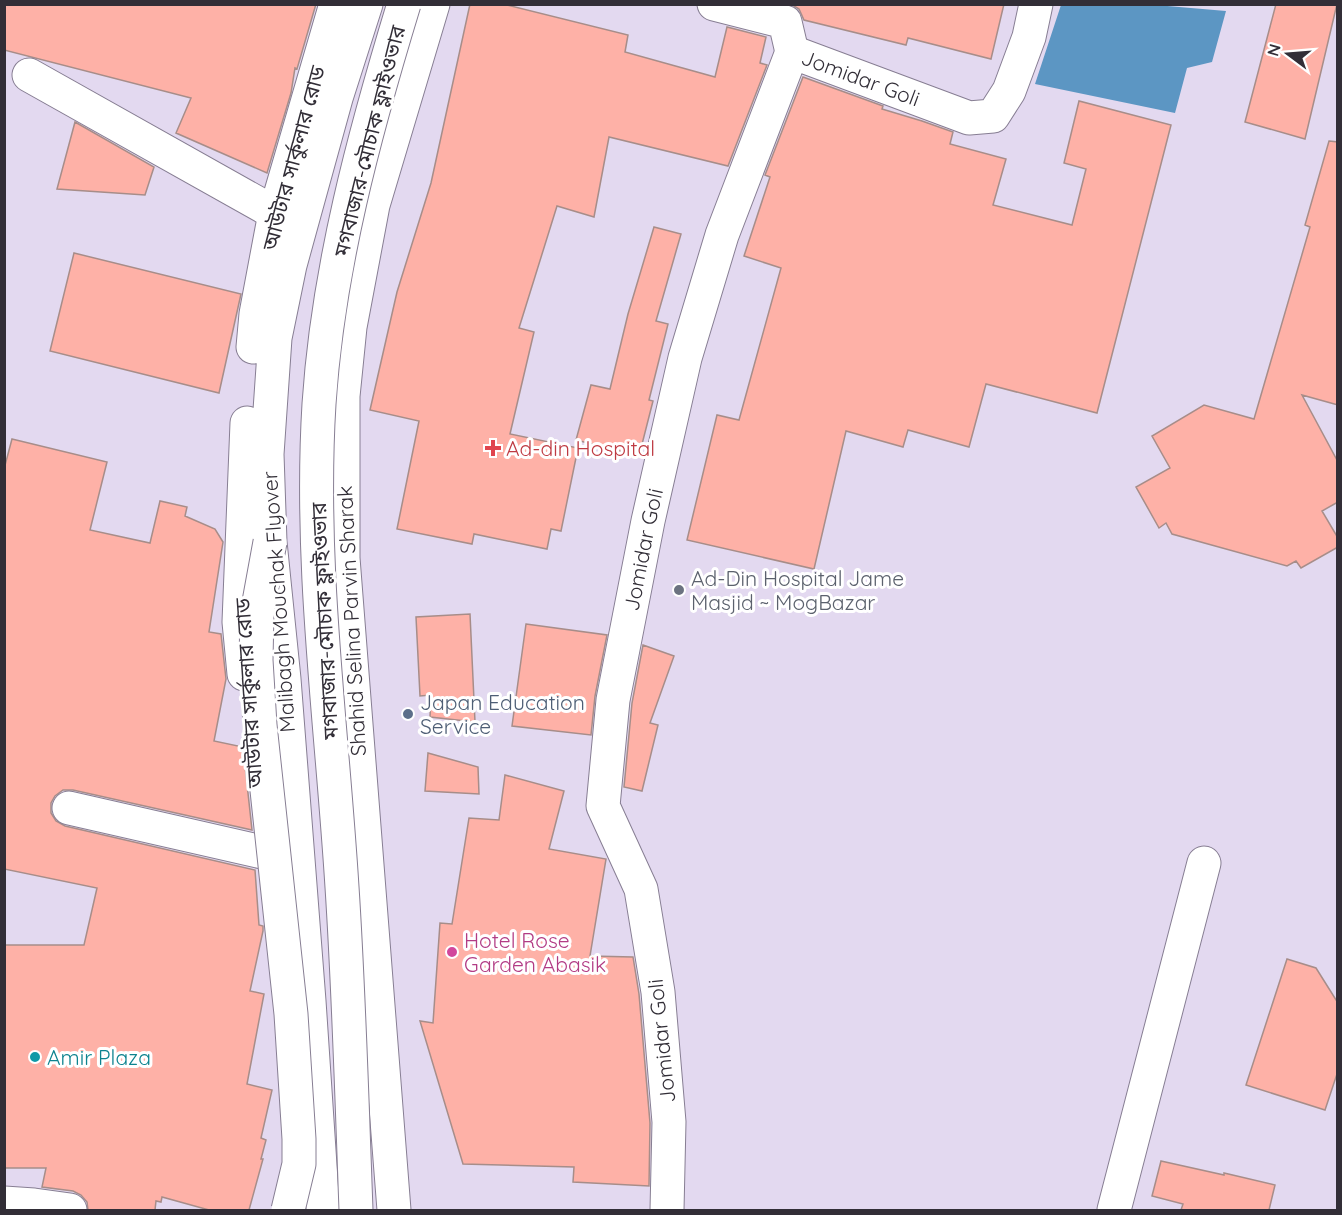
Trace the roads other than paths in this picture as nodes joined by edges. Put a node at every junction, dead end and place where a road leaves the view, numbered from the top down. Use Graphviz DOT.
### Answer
graph roads {
  1 [pos="336,4"];
  2 [pos="366,4"];
  3 [pos="382,4"];
  4 [pos="714,4"];
  5 [pos="1036,4"];
  6 [pos="422,9"];
  7 [pos="792,52"];
  8 [pos="29,75"];
  9 [pos="275,213"];
  10 [pos="270,542"];
  11 [pos="69,808"];
  12 [pos="262,852"];
  13 [pos="1204,863"];
  14 [pos="4,1203"];
  15 [pos="70,1210"];
  16 [pos="289,1210"];
  17 [pos="323,1210"];
  18 [pos="356,1210"];
  19 [pos="394,1210"];
  20 [pos="667,1210"];
  21 [pos="1114,1210"];
  1 -- 9 [label="main road, আউটার সার্কুলার রোড"];
  2 -- 10 [label="main road, Malibagh Mouchak Flyover"];
  3 -- 6 [label="main road"];
  4 -- 7 [label="main road"];
  5 -- 7 [label="main road, Jomidar Goli"];
  6 -- 18 [label="main road, মগবাজার-মৌচাক ফ্লাইওভার, bridge"];
  6 -- 19 [label="main road, Shahid Selina Parvin Sharak"];
  7 -- 20 [label="main road, Jomidar Goli"];
  8 -- 9 [label="main road"];
  9 -- 12 [label="main road, আউটার সার্কুলার রোড"];
  10 -- 16 [label="main road, bridge"];
  10 -- 17 [label="main road, Malibagh Mouchak Flyover, bridge"];
  11 -- 12 [label="main road"];
  12 -- 16 [label="main road, আউটার সার্কুলার রোড"];
  13 -- 21 [label="main road"];
  14 -- 15 [label="main road"];
}
